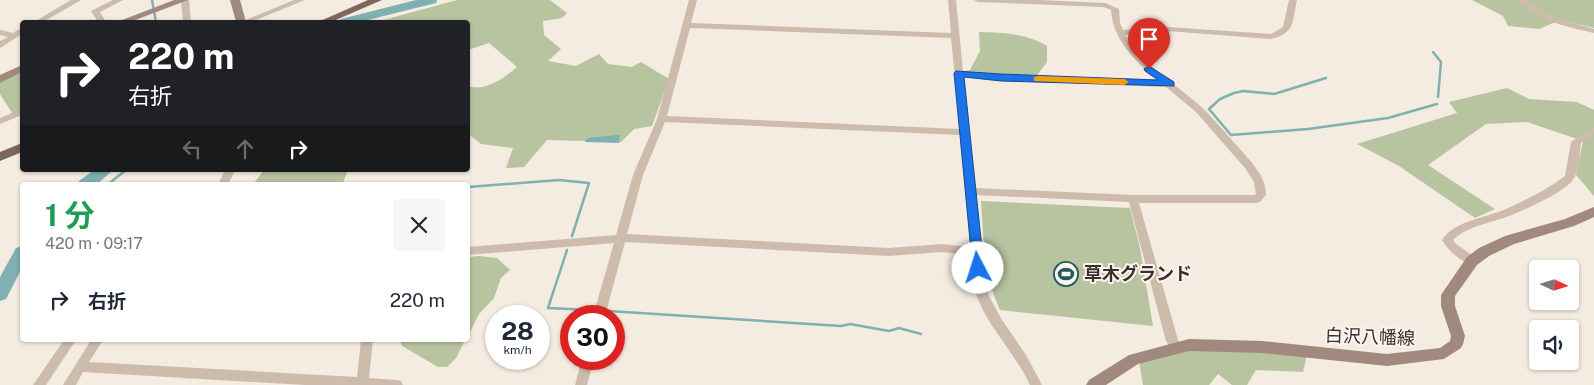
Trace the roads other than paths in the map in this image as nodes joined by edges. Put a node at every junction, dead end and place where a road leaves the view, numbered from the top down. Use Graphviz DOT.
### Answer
graph roads {
  1 [pos="77,0"];
  2 [pos="119,0"];
  3 [pos="184,0"];
  4 [pos="235,0"];
  5 [pos="301,0"];
  6 [pos="377,0"];
  7 [pos="693,0"];
  8 [pos="952,0"];
  9 [pos="978,0"];
  10 [pos="1293,0"];
  11 [pos="1522,0"];
  12 [pos="42,20"];
  13 [pos="100,20"];
  14 [pos="127,20"];
  15 [pos="187,20"];
  16 [pos="242,20"];
  17 [pos="248,20"];
  18 [pos="328,20"];
  19 [pos="686,25"];
  20 [pos="1594,31"];
  21 [pos="0,32"];
  22 [pos="1121,33"];
  23 [pos="19,34"];
  24 [pos="956,36"];
  25 [pos="0,45"];
  26 [pos="20,69"];
  27 [pos="959,73"];
  28 [pos="0,80"];
  29 [pos="1170,84"];
  30 [pos="20,113"];
  31 [pos="662,119"];
  32 [pos="0,121"];
  33 [pos="1594,129"];
  34 [pos="965,132"];
  35 [pos="20,148"];
  36 [pos="0,157"];
  37 [pos="971,191"];
  38 [pos="1133,199"];
  39 [pos="1594,212"];
  40 [pos="621,238"];
  41 [pos="470,251"];
  42 [pos="976,252"];
  43 [pos="1472,261"];
  44 [pos="603,305"];
  45 [pos="69,342"];
  46 [pos="96,342"];
  47 [pos="366,342"];
  48 [pos="1176,348"];
  49 [pos="80,367"];
  50 [pos="585,370"];
  51 [pos="362,383"];
  52 [pos="39,385"];
  53 [pos="69,385"];
  54 [pos="397,385"];
  55 [pos="580,385"];
  56 [pos="1036,385"];
  57 [pos="1094,385"];
  1 -- 12 [label="street"];
  2 -- 13 [label="street"];
  3 -- 14 [label="main road"];
  3 -- 15 [label="street"];
  4 -- 16 [label="main road"];
  5 -- 17 [label="street"];
  6 -- 18 [label="main road"];
  7 -- 19 [label="street"];
  8 -- 24 [label="street"];
  9 -- 22 [label="street"];
  10 -- 22 [label="street"];
  11 -- 20 [label="street"];
  19 -- 24 [label="street"];
  19 -- 31 [label="street"];
  21 -- 23 [label="street"];
  22 -- 29 [label="street"];
  23 -- 25 [label="street"];
  24 -- 27 [label="street"];
  26 -- 28 [label="main road"];
  27 -- 29 [label="street"];
  27 -- 34 [label="street"];
  29 -- 38 [label="street"];
  30 -- 32 [label="street"];
  31 -- 34 [label="street"];
  31 -- 40 [label="street"];
  33 -- 43 [label="street"];
  34 -- 37 [label="street"];
  35 -- 36 [label="main road"];
  37 -- 38 [label="street"];
  37 -- 42 [label="street"];
  38 -- 48 [label="street"];
  39 -- 43 [label="main road, 白沢八幡線"];
  40 -- 41 [label="street"];
  40 -- 42 [label="street"];
  40 -- 44 [label="street"];
  42 -- 56 [label="street"];
  43 -- 48 [label="main road, 白沢八幡線"];
  45 -- 52 [label="street"];
  46 -- 49 [label="street"];
  47 -- 51 [label="street"];
  48 -- 57 [label="main road, 白沢八幡線"];
  49 -- 51 [label="street"];
  49 -- 53 [label="street"];
  50 -- 55 [label="street"];
  51 -- 54 [label="street"];
}
